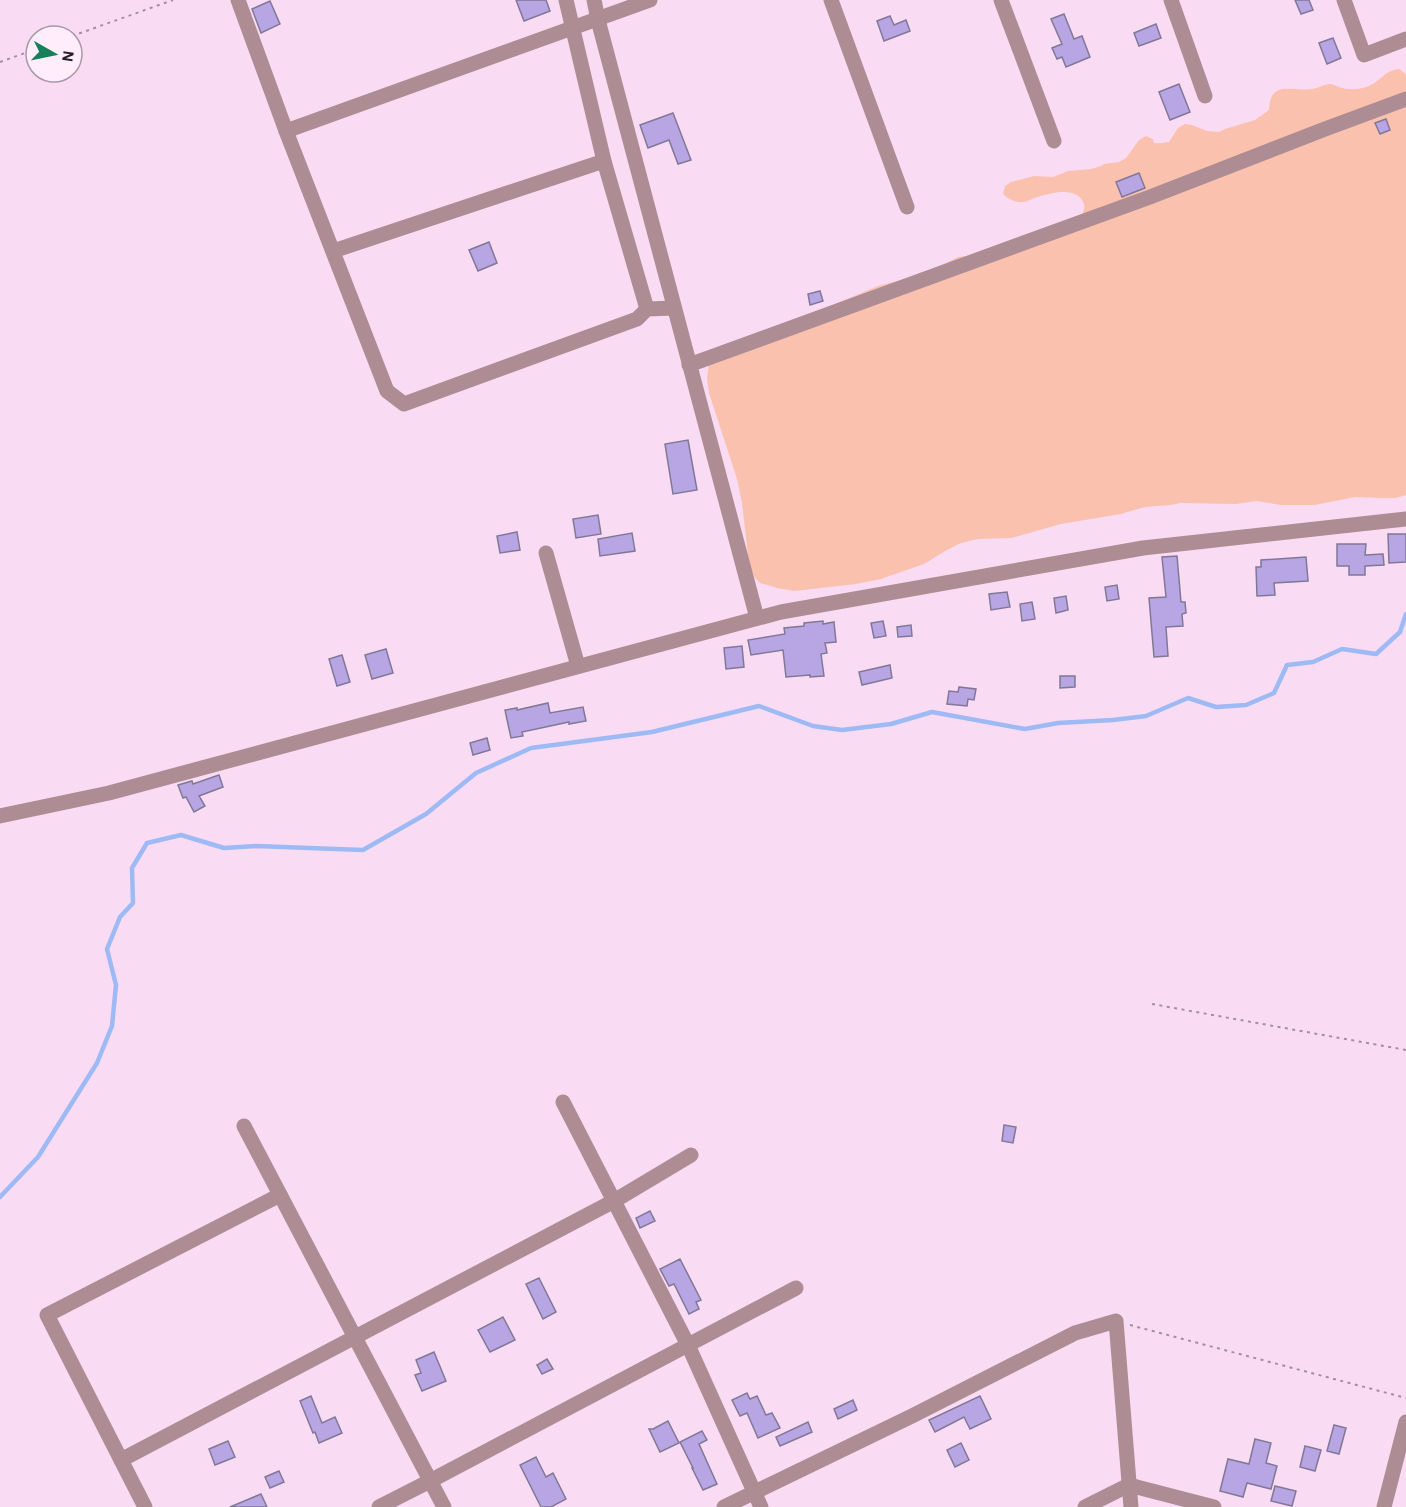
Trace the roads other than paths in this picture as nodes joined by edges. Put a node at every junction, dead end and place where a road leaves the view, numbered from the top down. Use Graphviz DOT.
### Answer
graph roads {
  1 [pos="238,0"];
  2 [pos="566,0"];
  3 [pos="594,0"];
  4 [pos="650,0"];
  5 [pos="831,0"];
  6 [pos="1001,0"];
  7 [pos="1171,0"];
  8 [pos="1344,0"];
  9 [pos="598,20"];
  10 [pos="573,28"];
  11 [pos="1406,39"];
  12 [pos="1205,96"];
  13 [pos="1406,99"];
  14 [pos="286,131"];
  15 [pos="1054,141"];
  16 [pos="604,161"];
  17 [pos="907,207"];
  18 [pos="333,251"];
  19 [pos="674,308"];
  20 [pos="647,309"];
  21 [pos="689,365"];
  22 [pos="1406,519"];
  23 [pos="546,553"];
  24 [pos="757,618"];
  25 [pos="578,666"];
  26 [pos="0,816"];
  27 [pos="563,1102"];
  28 [pos="244,1126"];
  29 [pos="691,1155"];
  30 [pos="280,1195"];
  31 [pos="614,1202"];
  32 [pos="796,1288"];
  33 [pos="355,1336"];
  34 [pos="688,1345"];
  35 [pos="1406,1422"];
  36 [pos="121,1460"];
  37 [pos="430,1481"];
  38 [pos="1129,1485"];
  39 [pos="754,1492"];
  40 [pos="145,1507"];
  41 [pos="379,1507"];
  42 [pos="444,1507"];
  43 [pos="724,1507"];
  44 [pos="761,1507"];
  45 [pos="1085,1507"];
  46 [pos="1131,1507"];
  47 [pos="1214,1507"];
  48 [pos="1384,1507"];
  1 -- 14 [label="street"];
  2 -- 10 [label="street"];
  3 -- 9 [label="street"];
  4 -- 9 [label="street"];
  5 -- 17 [label="street"];
  6 -- 15 [label="street"];
  7 -- 12 [label="street"];
  8 -- 11 [label="street"];
  9 -- 10 [label="street"];
  9 -- 19 [label="street"];
  10 -- 14 [label="street"];
  10 -- 16 [label="street"];
  13 -- 21 [label="street"];
  14 -- 18 [label="street"];
  16 -- 18 [label="street"];
  16 -- 20 [label="street"];
  18 -- 20 [label="street"];
  19 -- 20 [label="street"];
  19 -- 21 [label="street"];
  21 -- 24 [label="street"];
  22 -- 24 [label="street"];
  23 -- 25 [label="street"];
  24 -- 25 [label="street"];
  25 -- 26 [label="street"];
  27 -- 31 [label="street"];
  28 -- 30 [label="street"];
  29 -- 31 [label="street"];
  30 -- 33 [label="street"];
  30 -- 36 [label="street"];
  31 -- 33 [label="street"];
  31 -- 34 [label="street"];
  32 -- 34 [label="street"];
  33 -- 36 [label="street"];
  33 -- 37 [label="street"];
  34 -- 37 [label="street"];
  34 -- 39 [label="street"];
  35 -- 48 [label="street"];
  36 -- 40 [label="street"];
  37 -- 41 [label="street"];
  37 -- 42 [label="street"];
  38 -- 39 [label="street"];
  38 -- 45 [label="street"];
  38 -- 46 [label="street"];
  38 -- 47 [label="street"];
  39 -- 43 [label="street"];
  39 -- 44 [label="street"];
}
